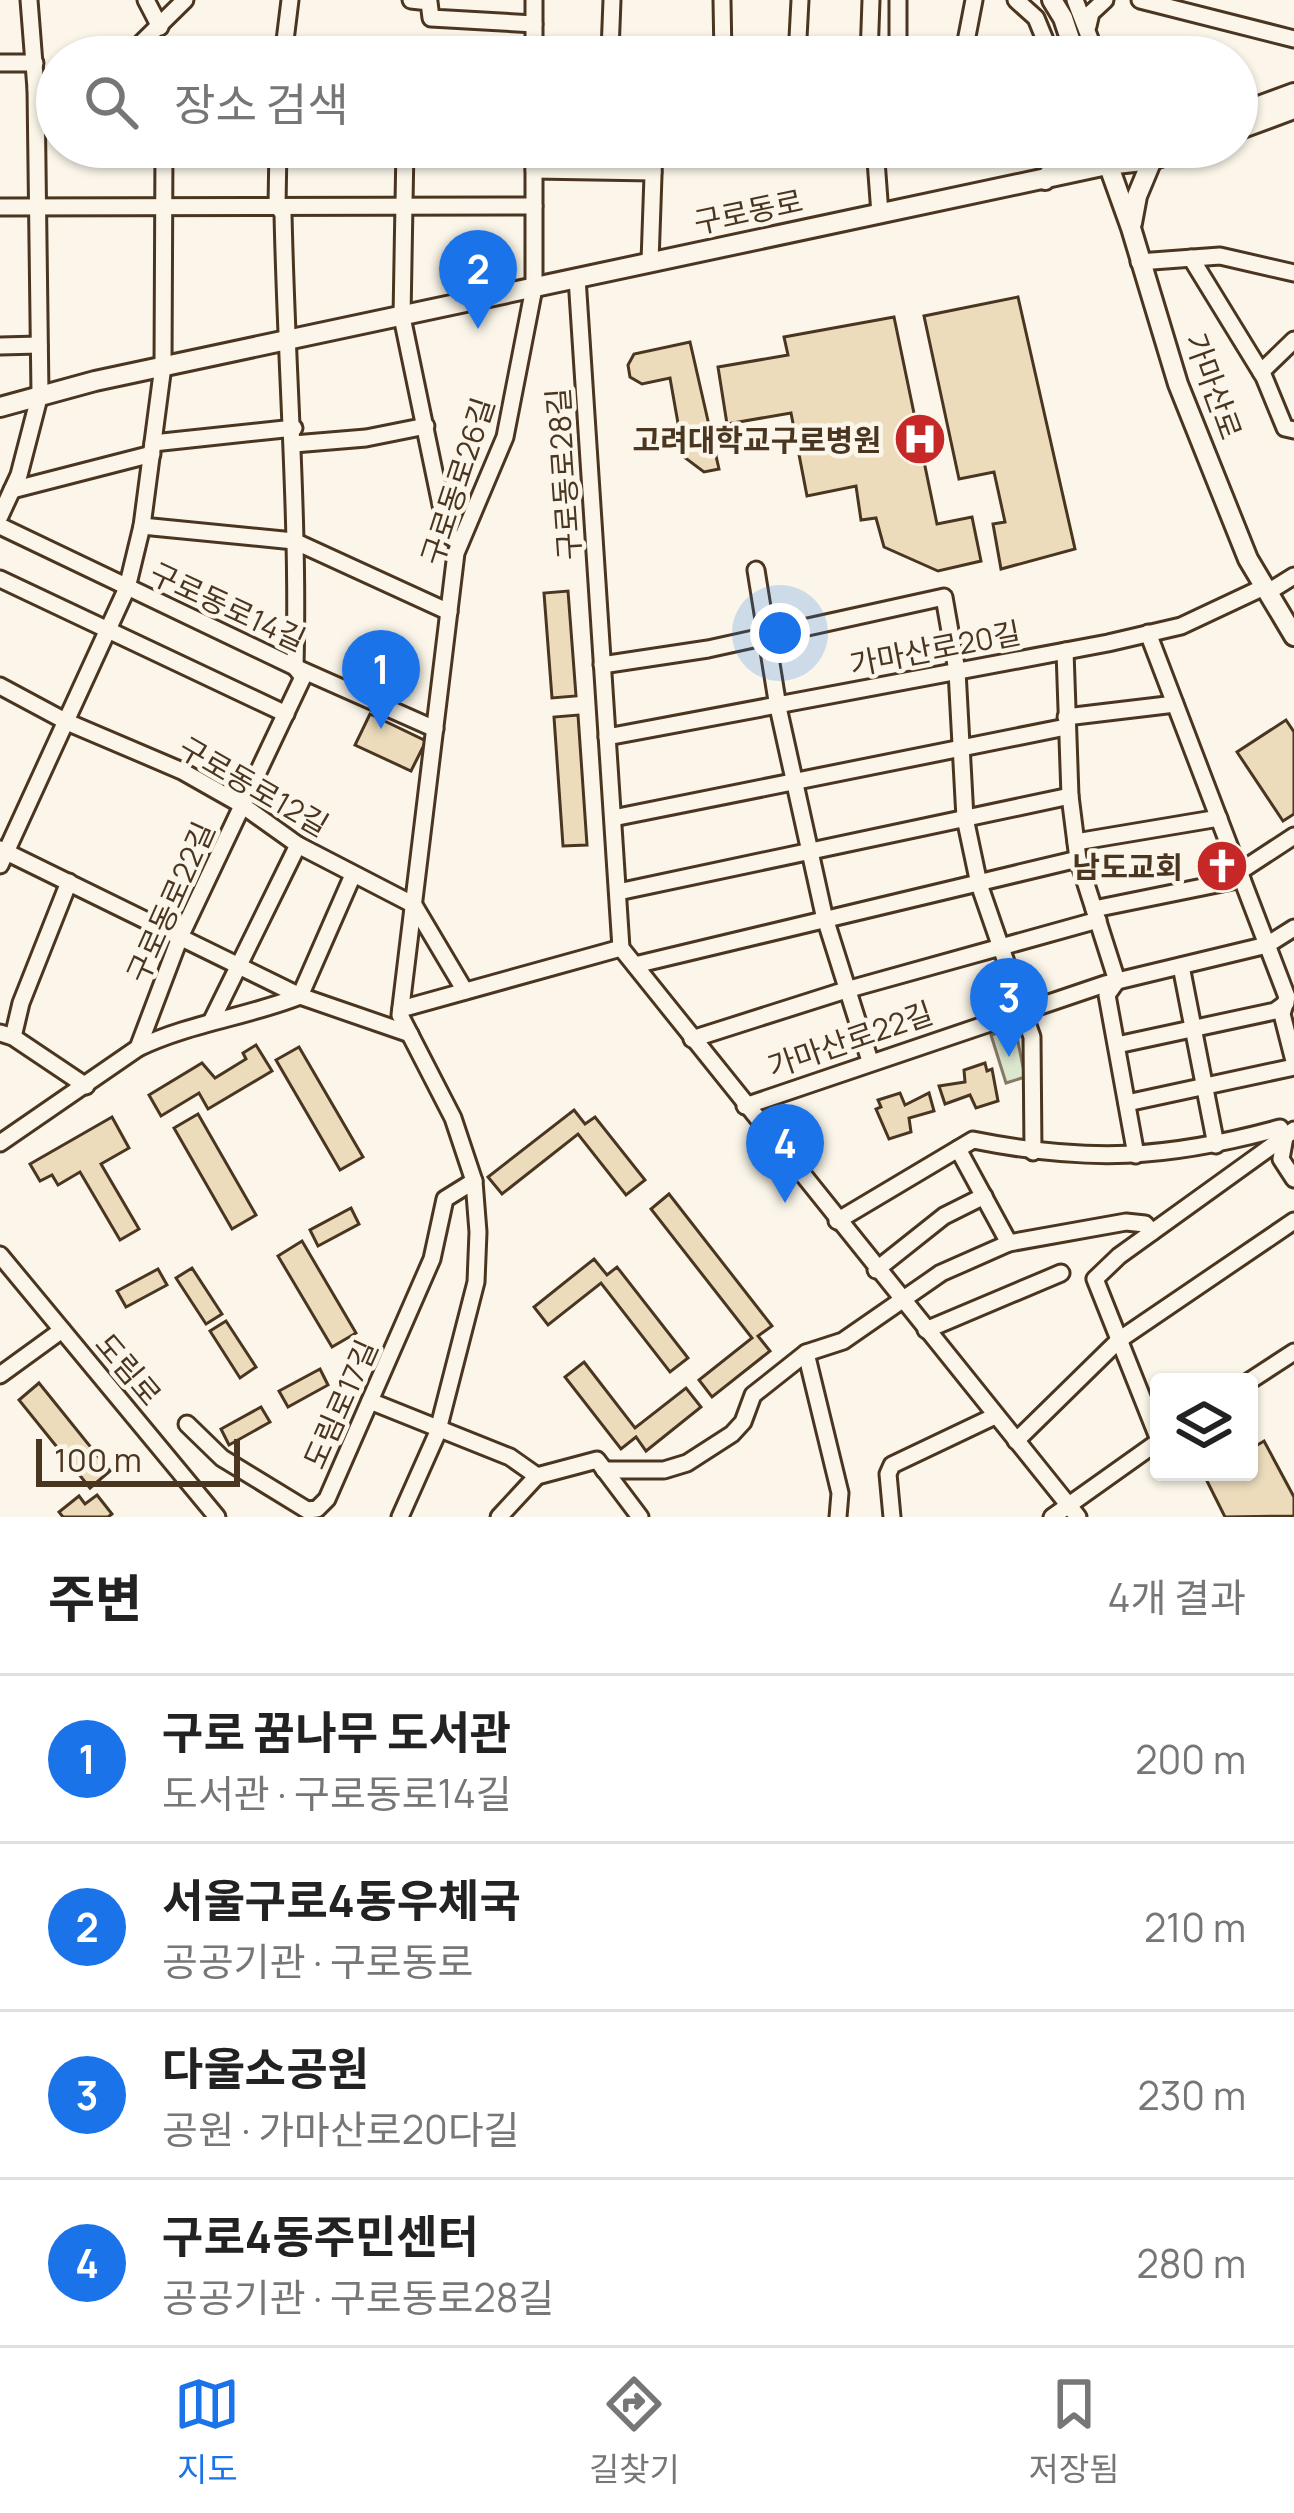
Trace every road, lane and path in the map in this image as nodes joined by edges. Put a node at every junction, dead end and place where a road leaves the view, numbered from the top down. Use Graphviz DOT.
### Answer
graph roads {
  1 [pos="26,0"];
  2 [pos="146,0"];
  3 [pos="185,0"];
  4 [pos="290,0"];
  5 [pos="411,0"];
  6 [pos="534,0"];
  7 [pos="611,0"];
  8 [pos="722,0"];
  9 [pos="800,0"];
  10 [pos="871,0"];
  11 [pos="898,0"];
  12 [pos="974,0"];
  13 [pos="1016,0"];
  14 [pos="1052,0"];
  15 [pos="1075,0"];
  16 [pos="1105,0"];
  17 [pos="1140,0"];
  18 [pos="429,2"];
  19 [pos="534,24"];
  20 [pos="160,27"];
  21 [pos="1088,29"];
  22 [pos="150,36"];
  23 [pos="286,36"];
  24 [pos="534,36"];
  25 [pos="610,36"];
  26 [pos="723,36"];
  27 [pos="798,36"];
  28 [pos="870,36"];
  29 [pos="898,36"];
  30 [pos="967,36"];
  31 [pos="1044,36"];
  32 [pos="1069,36"];
  33 [pos="1090,36"];
  34 [pos="1294,39"];
  35 [pos="0,63"];
  36 [pos="35,63"];
  37 [pos="36,89"];
  38 [pos="1294,93"];
  39 [pos="1258,106"];
  40 [pos="1294,109"];
  41 [pos="1258,122"];
  42 [pos="164,168"];
  43 [pos="278,168"];
  44 [pos="405,168"];
  45 [pos="653,168"];
  46 [pos="877,168"];
  47 [pos="1053,168"];
  48 [pos="1073,168"];
  49 [pos="1108,168"];
  50 [pos="1146,168"];
  51 [pos="533,170"];
  52 [pos="653,172"];
  53 [pos="1045,179"];
  54 [pos="404,204"];
  55 [pos="277,206"];
  56 [pos="534,206"];
  57 [pos="0,207"];
  58 [pos="164,207"];
  59 [pos="36,208"];
  60 [pos="880,214"];
  61 [pos="1131,228"];
  62 [pos="1191,257"];
  63 [pos="650,262"];
  64 [pos="1139,262"];
  65 [pos="1294,272"];
  66 [pos="577,278"];
  67 [pos="533,288"];
  68 [pos="402,317"];
  69 [pos="286,339"];
  70 [pos="1294,340"];
  71 [pos="39,345"];
  72 [pos="0,346"];
  73 [pos="163,366"];
  74 [pos="1261,371"];
  75 [pos="40,394"];
  76 [pos="0,407"];
  77 [pos="426,426"];
  78 [pos="1294,430"];
  79 [pos="294,436"];
  80 [pos="152,448"];
  81 [pos="13,490"];
  82 [pos="0,516"];
  83 [pos="0,526"];
  84 [pos="142,526"];
  85 [pos="294,541"];
  86 [pos="460,543"];
  87 [pos="756,571"];
  88 [pos="1294,576"];
  89 [pos="0,579"];
  90 [pos="127,588"];
  91 [pos="1266,590"];
  92 [pos="449,612"];
  93 [pos="1288,615"];
  94 [pos="109,629"];
  95 [pos="1148,634"];
  96 [pos="767,635"];
  97 [pos="1294,636"];
  98 [pos="1065,651"];
  99 [pos="602,665"];
  100 [pos="295,668"];
  101 [pos="957,670"];
  102 [pos="0,686"];
  103 [pos="1175,704"];
  104 [pos="778,707"];
  105 [pos="286,714"];
  106 [pos="67,722"];
  107 [pos="1066,722"];
  108 [pos="435,729"];
  109 [pos="607,737"];
  110 [pos="961,748"];
  111 [pos="794,780"];
  112 [pos="1070,796"];
  113 [pos="242,805"];
  114 [pos="613,818"];
  115 [pos="965,818"];
  116 [pos="1219,818"];
  117 [pos="1294,836"];
  118 [pos="298,845"];
  119 [pos="1077,850"];
  120 [pos="809,851"];
  121 [pos="2,855"];
  122 [pos="353,875"];
  123 [pos="1240,876"];
  124 [pos="69,882"];
  125 [pos="979,884"];
  126 [pos="618,892"];
  127 [pos="414,905"];
  128 [pos="1096,914"];
  129 [pos="825,920"];
  130 [pos="1294,928"];
  131 [pos="180,938"];
  132 [pos="1267,945"];
  133 [pos="999,946"];
  134 [pos="621,948"];
  135 [pos="236,965"];
  136 [pos="635,965"];
  137 [pos="1181,966"];
  138 [pos="1117,981"];
  139 [pos="846,990"];
  140 [pos="465,992"];
  141 [pos="300,996"];
  142 [pos="1290,1001"];
  143 [pos="401,1009"];
  144 [pos="1021,1011"];
  145 [pos="211,1022"];
  146 [pos="1193,1028"];
  147 [pos="410,1034"];
  148 [pos="6,1035"];
  149 [pos="692,1039"];
  150 [pos="1117,1045"];
  151 [pos="138,1048"];
  152 [pos="870,1060"];
  153 [pos="1294,1064"];
  154 [pos="86,1086"];
  155 [pos="1204,1086"];
  156 [pos="1127,1103"];
  157 [pos="745,1106"];
  158 [pos="1290,1133"];
  159 [pos="0,1143"];
  160 [pos="1216,1145"];
  161 [pos="958,1149"];
  162 [pos="1033,1152"];
  163 [pos="1136,1155"];
  164 [pos="1294,1179"];
  165 [pos="474,1180"];
  166 [pos="984,1196"];
  167 [pos="1294,1220"];
  168 [pos="837,1221"];
  169 [pos="1152,1232"];
  170 [pos="1010,1243"];
  171 [pos="0,1256"];
  172 [pos="877,1270"];
  173 [pos="1061,1273"];
  174 [pos="901,1300"];
  175 [pos="62,1330"];
  176 [pos="926,1330"];
  177 [pos="1119,1340"];
  178 [pos="1294,1352"];
  179 [pos="806,1353"];
  180 [pos="0,1375"];
  181 [pos="1258,1375"];
  182 [pos="370,1401"];
  183 [pos="995,1416"];
  184 [pos="1150,1418"];
  185 [pos="187,1424"];
  186 [pos="438,1429"];
  187 [pos="1016,1441"];
  188 [pos="1150,1447"];
  189 [pos="604,1470"];
  190 [pos="537,1476"];
  191 [pos="1072,1511"];
  192 [pos="638,1516"];
  193 [pos="217,1517"];
  194 [pos="400,1517"];
  195 [pos="499,1517"];
  196 [pos="838,1517"];
  197 [pos="892,1517"];
  198 [pos="1052,1517"];
  1 -- 36 [label="street"];
  2 -- 20 [label="street"];
  3 -- 20 [label="street"];
  4 -- 23 [label="street"];
  5 -- 18 [label="street"];
  6 -- 19 [label="street"];
  7 -- 25 [label="street"];
  8 -- 26 [label="street"];
  9 -- 27 [label="street"];
  10 -- 28 [label="street"];
  11 -- 29 [label="street"];
  12 -- 30 [label="street"];
  13 -- 31 [label="street"];
  14 -- 32 [label="main road"];
  15 -- 21 [label="street"];
  16 -- 21 [label="street"];
  17 -- 34 [label="street"];
  18 -- 19 [label="street"];
  19 -- 24 [label="street"];
  20 -- 22 [label="street"];
  21 -- 33 [label="street"];
  35 -- 36 [label="street"];
  36 -- 37 [label="street"];
  37 -- 59 [label="street"];
  38 -- 39 [label="main road"];
  40 -- 41 [label="main road"];
  42 -- 58 [label="street"];
  43 -- 55 [label="street, 구로동로22길"];
  44 -- 54 [label="street"];
  45 -- 52 [label="street"];
  46 -- 60 [label="street"];
  47 -- 53 [label="main road"];
  48 -- 53 [label="main road, 구로동로"];
  49 -- 61 [label="main road, 가마산로"];
  50 -- 61 [label="main road"];
  51 -- 52 [label="street"];
  51 -- 56 [label="street, 구로동로26길"];
  52 -- 63 [label="street"];
  53 -- 60 [label="main road, 구로동로"];
  54 -- 55 [label="street"];
  54 -- 56 [label="street"];
  54 -- 68 [label="street"];
  55 -- 58 [label="street"];
  55 -- 69 [label="street, 구로동로22길"];
  56 -- 67 [label="street, 구로동로26길"];
  57 -- 59 [label="street"];
  58 -- 59 [label="street"];
  58 -- 73 [label="street"];
  59 -- 71 [label="street"];
  60 -- 63 [label="main road, 구로동로"];
  61 -- 64 [label="main road, 가마산로"];
  62 -- 64 [label="street"];
  62 -- 65 [label="street"];
  62 -- 74 [label="street"];
  63 -- 66 [label="main road, 구로동로"];
  64 -- 91 [label="main road, 가마산로"];
  66 -- 67 [label="main road, 구로동로"];
  66 -- 99 [label="street, 구로동로28길"];
  67 -- 68 [label="main road, 구로동로"];
  67 -- 86 [label="street, 구로동로26길"];
  68 -- 69 [label="main road, 구로동로"];
  68 -- 77 [label="street"];
  69 -- 73 [label="main road, 구로동로"];
  69 -- 79 [label="street, 구로동로22길"];
  70 -- 74 [label="street"];
  71 -- 72 [label="street"];
  71 -- 75 [label="street"];
  73 -- 75 [label="main road, 구로동로"];
  73 -- 80 [label="street"];
  74 -- 78 [label="street"];
  75 -- 76 [label="main road, 구로동로"];
  75 -- 81 [label="street"];
  77 -- 79 [label="street"];
  77 -- 86 [label="street"];
  79 -- 80 [label="street"];
  79 -- 85 [label="street, 구로동로22길"];
  80 -- 81 [label="street"];
  80 -- 84 [label="street"];
  81 -- 82 [label="street"];
  83 -- 90 [label="street, 구로동로14길"];
  84 -- 85 [label="street"];
  84 -- 90 [label="street"];
  85 -- 92 [label="street"];
  85 -- 100 [label="street, 구로동로22길"];
  86 -- 92 [label="street, 구로동로26길"];
  87 -- 96 [label="street"];
  88 -- 91 [label="street, 가마산로20길"];
  89 -- 94 [label="street"];
  90 -- 94 [label="street"];
  90 -- 100 [label="street, 구로동로14길"];
  91 -- 93 [label="main road, 가마산로"];
  91 -- 95 [label="street, 가마산로20길"];
  92 -- 108 [label="street, 구로동로26길"];
  93 -- 97 [label="main road, 가마산로"];
  94 -- 105 [label="street"];
  94 -- 106 [label="street"];
  95 -- 98 [label="street, 가마산로20길"];
  95 -- 103 [label="street"];
  96 -- 99 [label="street"];
  96 -- 101 [label="street"];
  96 -- 104 [label="street"];
  98 -- 101 [label="street, 가마산로20길"];
  98 -- 107 [label="street"];
  99 -- 109 [label="street, 구로동로28길"];
  100 -- 105 [label="street, 구로동로22길"];
  100 -- 108 [label="street, 구로동로14길"];
  101 -- 104 [label="street, 가마산로20길"];
  101 -- 110 [label="street"];
  102 -- 106 [label="street, 구로동로12길"];
  103 -- 107 [label="street"];
  103 -- 116 [label="street"];
  104 -- 109 [label="street, 가마산로20길"];
  104 -- 111 [label="street"];
  105 -- 113 [label="street, 구로동로22길"];
  106 -- 113 [label="street, 구로동로12길"];
  106 -- 121 [label="street"];
  107 -- 110 [label="street"];
  107 -- 112 [label="street"];
  108 -- 127 [label="street, 구로동로26길"];
  109 -- 114 [label="street, 구로동로28길"];
  110 -- 111 [label="street"];
  110 -- 115 [label="street"];
  111 -- 114 [label="street"];
  111 -- 120 [label="street"];
  112 -- 115 [label="street"];
  112 -- 119 [label="street"];
  113 -- 118 [label="street, 구로동로12길"];
  113 -- 131 [label="street, 구로동로22길"];
  114 -- 126 [label="street, 구로동로28길"];
  115 -- 120 [label="street"];
  115 -- 125 [label="street"];
  116 -- 119 [label="street"];
  116 -- 123 [label="street"];
  117 -- 123 [label="street"];
  118 -- 122 [label="street, 구로동로12길"];
  118 -- 135 [label="street"];
  119 -- 125 [label="street"];
  119 -- 128 [label="street"];
  120 -- 126 [label="street"];
  120 -- 129 [label="street"];
  121 -- 124 [label="street"];
  122 -- 127 [label="street, 구로동로12길"];
  122 -- 141 [label="street"];
  123 -- 128 [label="street"];
  123 -- 132 [label="street"];
  124 -- 131 [label="street"];
  124 -- 148 [label="street"];
  125 -- 129 [label="street"];
  125 -- 133 [label="street"];
  126 -- 134 [label="street, 구로동로28길"];
  127 -- 140 [label="street"];
  127 -- 143 [label="street, 구로동로26길"];
  128 -- 133 [label="street"];
  128 -- 138 [label="street"];
  129 -- 136 [label="street"];
  129 -- 139 [label="street"];
  130 -- 132 [label="street, 가마산로22길"];
  131 -- 135 [label="street"];
  131 -- 151 [label="street, 구로동로22길"];
  132 -- 137 [label="street, 가마산로22길"];
  132 -- 142 [label="street"];
  133 -- 139 [label="street"];
  133 -- 144 [label="street"];
  134 -- 136 [label="street"];
  134 -- 140 [label="street"];
  135 -- 141 [label="street"];
  135 -- 145 [label="street"];
  136 -- 149 [label="street"];
  137 -- 138 [label="street, 가마산로22길"];
  137 -- 146 [label="street"];
  138 -- 144 [label="street, 가마산로22길"];
  138 -- 150 [label="street"];
  139 -- 149 [label="street"];
  139 -- 152 [label="street"];
  140 -- 143 [label="street"];
  141 -- 145 [label="street"];
  141 -- 147 [label="street"];
  142 -- 146 [label="street"];
  142 -- 153 [label="street"];
  143 -- 147 [label="street, 구로동로26길"];
  144 -- 152 [label="street, 가마산로22길"];
  144 -- 162 [label="street"];
  145 -- 151 [label="street"];
  146 -- 150 [label="street"];
  146 -- 155 [label="street"];
  147 -- 165 [label="street, 구로동로26길"];
  148 -- 154 [label="street"];
  149 -- 157 [label="street"];
  150 -- 156 [label="street"];
  151 -- 154 [label="street"];
  152 -- 157 [label="street, 가마산로22길"];
  153 -- 155 [label="street"];
  154 -- 159 [label="street"];
  155 -- 156 [label="street"];
  155 -- 160 [label="street"];
  156 -- 163 [label="street"];
  157 -- 168 [label="street"];
  158 -- 160 [label="street"];
  158 -- 164 [label="street"];
  158 -- 169 [label="street"];
  160 -- 163 [label="street"];
  161 -- 162 [label="street"];
  161 -- 166 [label="street"];
  161 -- 168 [label="street"];
  162 -- 163 [label="street"];
  165 -- 182 [label="street, 도림로17길"];
  165 -- 186 [label="street, 구로동로26길"];
  166 -- 170 [label="street"];
  166 -- 172 [label="street"];
  167 -- 177 [label="street"];
  168 -- 172 [label="street"];
  169 -- 170 [label="street"];
  169 -- 177 [label="street"];
  170 -- 174 [label="street"];
  171 -- 175 [label="street, 도림로"];
  172 -- 174 [label="street"];
  173 -- 176 [label="street"];
  174 -- 176 [label="street"];
  174 -- 179 [label="street"];
  175 -- 180 [label="street"];
  175 -- 193 [label="street, 도림로"];
  176 -- 183 [label="street"];
  177 -- 184 [label="street"];
  177 -- 187 [label="street"];
  178 -- 181 [label="street"];
  179 -- 189 [label="street"];
  179 -- 196 [label="street"];
  182 -- 185 [label="street, 도림로17길"];
  182 -- 186 [label="street"];
  183 -- 187 [label="street"];
  183 -- 197 [label="street"];
  186 -- 190 [label="street"];
  186 -- 194 [label="street, 구로동로26길"];
  187 -- 191 [label="street"];
  188 -- 191 [label="street"];
  189 -- 190 [label="street"];
  189 -- 192 [label="street"];
  190 -- 195 [label="street"];
  191 -- 198 [label="street"];
}
